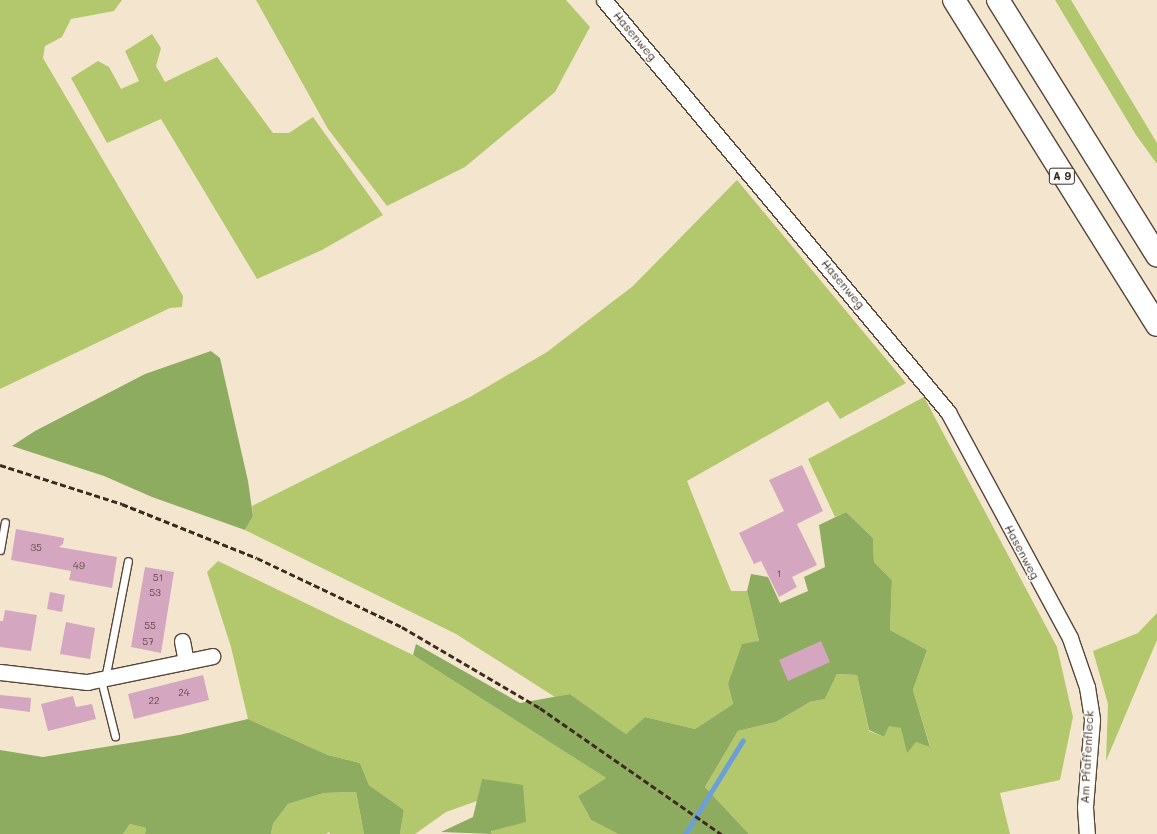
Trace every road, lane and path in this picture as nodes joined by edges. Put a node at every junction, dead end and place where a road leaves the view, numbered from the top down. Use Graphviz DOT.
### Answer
graph roads {
  1 [pos="604,0"];
  2 [pos="954,0"];
  3 [pos="998,0"];
  4 [pos="1157,255"];
  5 [pos="1157,324"];
  6 [pos="5,522"];
  7 [pos="0,550"];
  8 [pos="128,560"];
  9 [pos="1044,593"];
  10 [pos="182,641"];
  11 [pos="212,656"];
  12 [pos="186,662"];
  13 [pos="0,672"];
  14 [pos="103,680"];
  15 [pos="115,736"];
  16 [pos="1087,834"];
  1 -- 9 [label="street, Hasenweg"];
  2 -- 5 [label="highway, A 9"];
  3 -- 4 [label="highway"];
  6 -- 7 [label="lane"];
  8 -- 14 [label="lane"];
  9 -- 16 [label="street, Am Pfaffenfleck"];
  10 -- 12 [label="street"];
  11 -- 12 [label="street"];
  12 -- 14 [label="street"];
  13 -- 14 [label="street"];
  14 -- 15 [label="lane"];
}
